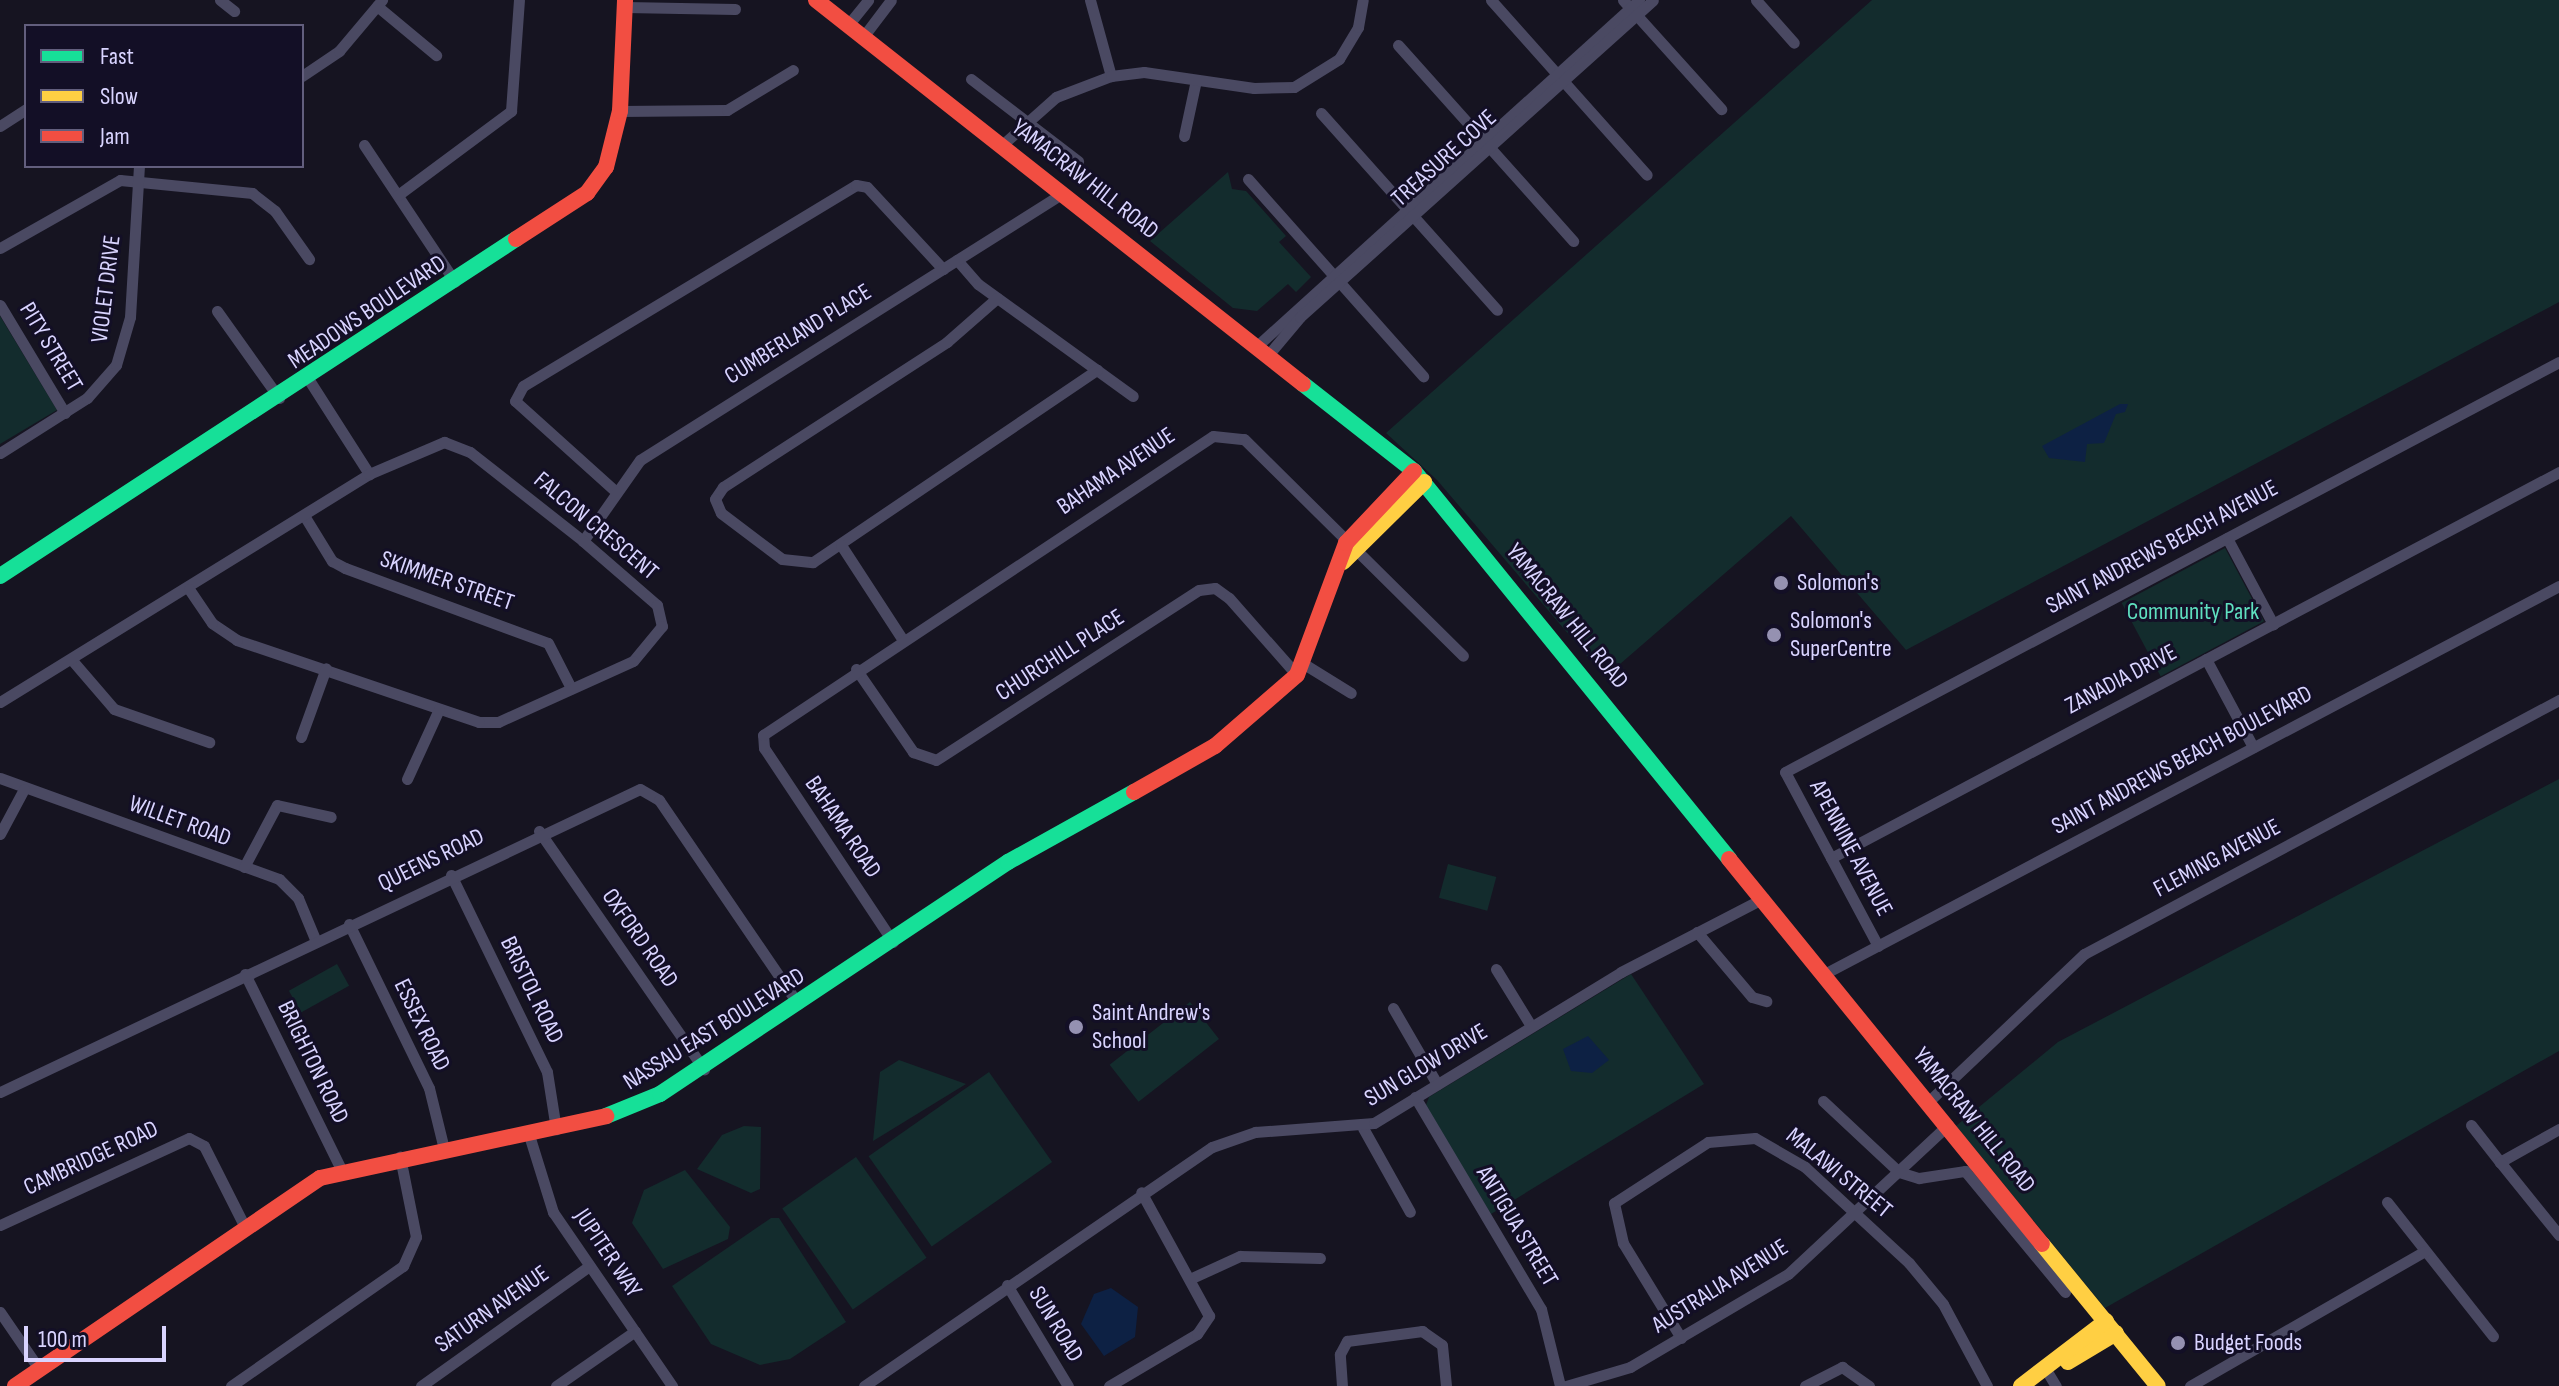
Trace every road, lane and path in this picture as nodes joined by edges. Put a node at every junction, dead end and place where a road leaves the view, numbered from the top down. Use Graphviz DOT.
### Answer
graph roads {
  1 [pos="220,0"];
  2 [pos="519,0"];
  3 [pos="816,0"];
  4 [pos="868,0"];
  5 [pos="891,0"];
  6 [pos="1090,0"];
  7 [pos="1363,0"];
  8 [pos="1491,0"];
  9 [pos="1653,0"];
  10 [pos="1756,0"];
  11 [pos="380,3"];
  12 [pos="625,3"];
  13 [pos="1632,6"];
  14 [pos="735,9"];
  15 [pos="234,11"];
  16 [pos="848,25"];
  17 [pos="863,37"];
  18 [pos="1794,43"];
  19 [pos="1398,45"];
  20 [pos="436,55"];
  21 [pos="793,70"];
  22 [pos="304,75"];
  23 [pos="1111,76"];
  24 [pos="1560,77"];
  25 [pos="971,79"];
  26 [pos="1196,80"];
  27 [pos="1721,109"];
  28 [pos="24,110"];
  29 [pos="620,111"];
  30 [pos="1321,113"];
  31 [pos="1025,122"];
  32 [pos="0,126"];
  33 [pos="1184,136"];
  34 [pos="1486,143"];
  35 [pos="364,145"];
  36 [pos="1002,145"];
  37 [pos="1078,161"];
  38 [pos="139,168"];
  39 [pos="1647,175"];
  40 [pos="1248,179"];
  41 [pos="138,181"];
  42 [pos="1063,193"];
  43 [pos="398,195"];
  44 [pos="1410,212"];
  45 [pos="1573,241"];
  46 [pos="0,248"];
  47 [pos="309,259"];
  48 [pos="957,260"];
  49 [pos="943,269"];
  50 [pos="1336,278"];
  51 [pos="455,282"];
  52 [pos="997,298"];
  53 [pos="0,305"];
  54 [pos="1497,310"];
  55 [pos="217,311"];
  56 [pos="1263,350"];
  57 [pos="2559,362"];
  58 [pos="1097,370"];
  59 [pos="1423,376"];
  60 [pos="309,380"];
  61 [pos="1133,396"];
  62 [pos="280,399"];
  63 [pos="65,413"];
  64 [pos="0,453"];
  65 [pos="2559,472"];
  66 [pos="369,474"];
  67 [pos="1419,476"];
  68 [pos="614,490"];
  69 [pos="305,517"];
  70 [pos="2227,538"];
  71 [pos="583,541"];
  72 [pos="841,545"];
  73 [pos="1350,547"];
  74 [pos="0,576"];
  75 [pos="2559,586"];
  76 [pos="189,589"];
  77 [pos="2273,624"];
  78 [pos="903,640"];
  79 [pos="1463,656"];
  80 [pos="71,659"];
  81 [pos="2206,659"];
  82 [pos="326,668"];
  83 [pos="856,669"];
  84 [pos="1300,669"];
  85 [pos="571,688"];
  86 [pos="1351,693"];
  87 [pos="2559,700"];
  88 [pos="0,702"];
  89 [pos="439,709"];
  90 [pos="763,735"];
  91 [pos="301,737"];
  92 [pos="209,742"];
  93 [pos="2253,747"];
  94 [pos="1785,772"];
  95 [pos="0,778"];
  96 [pos="407,779"];
  97 [pos="24,789"];
  98 [pos="331,817"];
  99 [pos="539,831"];
  100 [pos="0,834"];
  101 [pos="1831,858"];
  102 [pos="244,867"];
  103 [pos="451,875"];
  104 [pos="1764,898"];
  105 [pos="349,924"];
  106 [pos="1697,932"];
  107 [pos="315,939"];
  108 [pos="893,942"];
  109 [pos="1878,946"];
  110 [pos="1496,969"];
  111 [pos="1826,973"];
  112 [pos="245,974"];
  113 [pos="1766,1001"];
  114 [pos="798,1004"];
  115 [pos="1393,1008"];
  116 [pos="1531,1026"];
  117 [pos="704,1069"];
  118 [pos="1437,1084"];
  119 [pos="0,1092"];
  120 [pos="1415,1097"];
  121 [pos="1823,1101"];
  122 [pos="1928,1102"];
  123 [pos="1948,1125"];
  124 [pos="2471,1125"];
  125 [pos="1363,1128"];
  126 [pos="556,1129"];
  127 [pos="2559,1129"];
  128 [pos="529,1135"];
  129 [pos="444,1149"];
  130 [pos="400,1157"];
  131 [pos="2500,1162"];
  132 [pos="341,1169"];
  133 [pos="1899,1172"];
  134 [pos="1141,1192"];
  135 [pos="2387,1202"];
  136 [pos="1410,1212"];
  137 [pos="1856,1213"];
  138 [pos="0,1225"];
  139 [pos="245,1227"];
  140 [pos="2559,1235"];
  141 [pos="2425,1251"];
  142 [pos="1320,1258"];
  143 [pos="588,1267"];
  144 [pos="1194,1277"];
  145 [pos="1007,1285"];
  146 [pos="2065,1292"];
  147 [pos="0,1312"];
  148 [pos="2111,1327"];
  149 [pos="635,1331"];
  150 [pos="2493,1336"];
  151 [pos="1681,1338"];
  152 [pos="39,1369"];
  153 [pos="880,1375"];
  154 [pos="2048,1375"];
  155 [pos="15,1386"];
  156 [pos="231,1386"];
  157 [pos="421,1386"];
  158 [pos="556,1386"];
  159 [pos="672,1386"];
  160 [pos="864,1386"];
  161 [pos="887,1386"];
  162 [pos="1068,1386"];
  163 [pos="1109,1386"];
  164 [pos="1342,1386"];
  165 [pos="1446,1386"];
  166 [pos="1563,1386"];
  167 [pos="1805,1386"];
  168 [pos="1869,1386"];
  169 [pos="1987,1386"];
  170 [pos="2021,1386"];
  171 [pos="2158,1386"];
  172 [pos="2190,1386"];
  1 -- 15 [label="street"];
  2 -- 43 [label="street"];
  3 -- 16 [label="street, YAMACRAW HILL ROAD"];
  4 -- 16 [label="street"];
  5 -- 17 [label="street"];
  6 -- 23 [label="street"];
  7 -- 26 [label="street"];
  8 -- 24 [label="street"];
  9 -- 13 [label="street, TREASURE COVE"];
  10 -- 18 [label="street"];
  11 -- 20 [label="street"];
  11 -- 22 [label="street"];
  12 -- 14 [label="street"];
  12 -- 29 [label="street, MEADOWS BOULEVARD"];
  13 -- 24 [label="street, TREASURE COVE"];
  13 -- 27 [label="street"];
  16 -- 17 [label="street, YAMACRAW HILL ROAD"];
  17 -- 36 [label="street, YAMACRAW HILL ROAD"];
  19 -- 34 [label="street"];
  21 -- 29 [label="street"];
  23 -- 26 [label="street"];
  23 -- 31 [label="street"];
  24 -- 34 [label="street, TREASURE COVE"];
  24 -- 39 [label="street"];
  25 -- 31 [label="street"];
  26 -- 33 [label="street"];
  28 -- 32 [label="street"];
  29 -- 51 [label="street, MEADOWS BOULEVARD"];
  30 -- 44 [label="street"];
  31 -- 36 [label="street"];
  31 -- 37 [label="street"];
  34 -- 44 [label="street, TREASURE COVE"];
  34 -- 45 [label="street"];
  35 -- 43 [label="street"];
  36 -- 42 [label="street, YAMACRAW HILL ROAD"];
  38 -- 41 [label="street, VIOLET DRIVE"];
  40 -- 50 [label="street"];
  41 -- 46 [label="street"];
  41 -- 47 [label="street"];
  41 -- 63 [label="street, VIOLET DRIVE"];
  42 -- 48 [label="street, CUMBERLAND PLACE"];
  42 -- 56 [label="street, YAMACRAW HILL ROAD"];
  43 -- 51 [label="street"];
  44 -- 50 [label="street, TREASURE COVE"];
  44 -- 54 [label="street"];
  48 -- 49 [label="street, CUMBERLAND PLACE"];
  48 -- 52 [label="street"];
  49 -- 68 [label="street, CUMBERLAND PLACE"];
  49 -- 68 [label="street"];
  50 -- 56 [label="street, TREASURE COVE"];
  50 -- 59 [label="street"];
  51 -- 60 [label="street, MEADOWS BOULEVARD"];
  52 -- 58 [label="street"];
  52 -- 72 [label="street"];
  53 -- 63 [label="street, PITY STREET"];
  55 -- 62 [label="street"];
  56 -- 67 [label="street, YAMACRAW HILL ROAD"];
  57 -- 70 [label="street, SAINT ANDREWS BEACH AVENUE"];
  58 -- 61 [label="street"];
  58 -- 72 [label="street"];
  60 -- 62 [label="street, MEADOWS BOULEVARD"];
  60 -- 66 [label="street"];
  62 -- 74 [label="street, MEADOWS BOULEVARD"];
  63 -- 64 [label="street, VIOLET DRIVE"];
  65 -- 77 [label="street, ZANADIA DRIVE"];
  66 -- 69 [label="street, FALCON CRESCENT"];
  66 -- 71 [label="street, FALCON CRESCENT"];
  67 -- 73 [label="street, NASSAU EAST BOULEVARD"];
  67 -- 104 [label="street, YAMACRAW HILL ROAD"];
  68 -- 71 [label="street, CUMBERLAND PLACE"];
  69 -- 76 [label="street, FALCON CRESCENT"];
  69 -- 85 [label="street, SKIMMER STREET"];
  70 -- 77 [label="street"];
  70 -- 94 [label="street, SAINT ANDREWS BEACH AVENUE"];
  71 -- 85 [label="street, FALCON CRESCENT"];
  72 -- 78 [label="street"];
  73 -- 78 [label="street, BAHAMA AVENUE"];
  73 -- 79 [label="street, BAHAMA AVENUE"];
  73 -- 84 [label="street, NASSAU EAST BOULEVARD"];
  75 -- 93 [label="street, SAINT ANDREWS BEACH BOULEVARD"];
  76 -- 80 [label="street, FALCON CRESCENT"];
  76 -- 82 [label="street, FALCON CRESCENT"];
  77 -- 81 [label="street, ZANADIA DRIVE"];
  78 -- 83 [label="street, BAHAMA AVENUE"];
  80 -- 88 [label="street, FALCON CRESCENT"];
  80 -- 92 [label="street"];
  81 -- 93 [label="street"];
  81 -- 101 [label="street, ZANADIA DRIVE"];
  82 -- 89 [label="street, FALCON CRESCENT"];
  82 -- 91 [label="street"];
  83 -- 84 [label="street, CHURCHILL PLACE"];
  83 -- 90 [label="street, BAHAMA AVENUE"];
  84 -- 86 [label="street, CHURCHILL PLACE"];
  84 -- 108 [label="street, NASSAU EAST BOULEVARD"];
  85 -- 89 [label="street, FALCON CRESCENT"];
  87 -- 122 [label="street, FLEMING AVENUE"];
  89 -- 96 [label="street"];
  90 -- 108 [label="street, BAHAMA ROAD"];
  93 -- 109 [label="street, SAINT ANDREWS BEACH BOULEVARD"];
  94 -- 101 [label="street, APENNINE AVENUE"];
  95 -- 97 [label="street, WILLET ROAD"];
  97 -- 100 [label="street"];
  97 -- 102 [label="street, WILLET ROAD"];
  98 -- 102 [label="street"];
  99 -- 103 [label="street, QUEENS ROAD"];
  99 -- 114 [label="street, QUEENS ROAD"];
  99 -- 117 [label="street, OXFORD ROAD"];
  101 -- 109 [label="street, APENNINE AVENUE"];
  102 -- 107 [label="street, WILLET ROAD"];
  103 -- 105 [label="street, QUEENS ROAD"];
  103 -- 126 [label="street, BRISTOL ROAD"];
  104 -- 106 [label="street, SUN GLOW DRIVE"];
  104 -- 111 [label="street, YAMACRAW HILL ROAD"];
  105 -- 107 [label="street, QUEENS ROAD"];
  105 -- 129 [label="street, ESSEX ROAD"];
  106 -- 113 [label="street"];
  106 -- 116 [label="street, SUN GLOW DRIVE"];
  107 -- 112 [label="street, QUEENS ROAD"];
  108 -- 114 [label="street, NASSAU EAST BOULEVARD"];
  109 -- 111 [label="street, SAINT ANDREWS BEACH BOULEVARD"];
  110 -- 116 [label="street"];
  111 -- 122 [label="street, YAMACRAW HILL ROAD"];
  112 -- 119 [label="street, QUEENS ROAD"];
  112 -- 132 [label="street, BRIGHTON ROAD"];
  114 -- 117 [label="street, NASSAU EAST BOULEVARD"];
  115 -- 118 [label="street"];
  116 -- 118 [label="street, SUN GLOW DRIVE"];
  117 -- 126 [label="street, NASSAU EAST BOULEVARD"];
  118 -- 120 [label="street, SUN GLOW DRIVE"];
  120 -- 125 [label="street, SUN GLOW DRIVE"];
  120 -- 166 [label="street, ANTIGUA STREET"];
  121 -- 133 [label="street"];
  122 -- 123 [label="street, YAMACRAW HILL ROAD"];
  123 -- 133 [label="street, AUSTRALIA AVENUE"];
  123 -- 148 [label="street, YAMACRAW HILL ROAD"];
  124 -- 131 [label="street"];
  125 -- 134 [label="street, SUN GLOW DRIVE"];
  125 -- 136 [label="street"];
  126 -- 128 [label="street, NASSAU EAST BOULEVARD"];
  127 -- 131 [label="street"];
  128 -- 129 [label="street, NASSAU EAST BOULEVARD"];
  128 -- 143 [label="street, JUPITER WAY"];
  129 -- 130 [label="street, NASSAU EAST BOULEVARD"];
  130 -- 132 [label="street, NASSAU EAST BOULEVARD"];
  130 -- 156 [label="street"];
  131 -- 140 [label="street"];
  132 -- 139 [label="street, NASSAU EAST BOULEVARD"];
  133 -- 137 [label="street, AUSTRALIA AVENUE"];
  133 -- 146 [label="street"];
  134 -- 144 [label="street"];
  134 -- 145 [label="street, SUN GLOW DRIVE"];
  135 -- 141 [label="street"];
  137 -- 151 [label="street, AUSTRALIA AVENUE"];
  137 -- 151 [label="street, MALAWI STREET"];
  137 -- 169 [label="street, MALAWI STREET"];
  138 -- 139 [label="street, CAMBRIDGE ROAD"];
  139 -- 152 [label="street, NASSAU EAST BOULEVARD"];
  141 -- 150 [label="street"];
  141 -- 172 [label="street"];
  142 -- 144 [label="street"];
  143 -- 149 [label="street, JUPITER WAY"];
  143 -- 157 [label="street, SATURN AVENUE"];
  144 -- 163 [label="street"];
  145 -- 153 [label="street, SUN GLOW DRIVE"];
  145 -- 162 [label="street, SUN ROAD"];
  147 -- 152 [label="street"];
  148 -- 154 [label="street"];
  148 -- 171 [label="street, YAMACRAW HILL ROAD"];
  149 -- 158 [label="street"];
  149 -- 159 [label="street, JUPITER WAY"];
  151 -- 166 [label="street, AUSTRALIA AVENUE"];
  152 -- 155 [label="street, NASSAU EAST BOULEVARD"];
  153 -- 160 [label="street, SUN GLOW DRIVE"];
  153 -- 161 [label="street"];
  154 -- 170 [label="street"];
  164 -- 165 [label="street"];
  167 -- 168 [label="street"];
}
